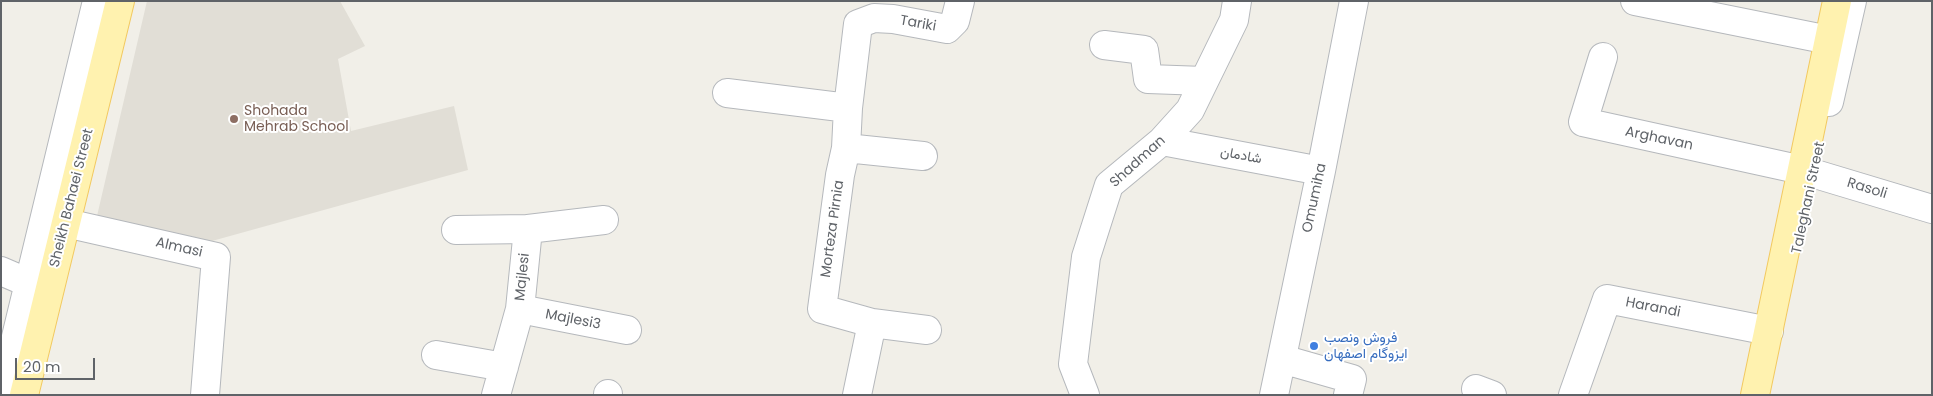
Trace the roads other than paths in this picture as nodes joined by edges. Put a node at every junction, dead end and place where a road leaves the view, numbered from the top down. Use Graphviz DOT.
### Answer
graph roads {
  1 [pos="97,1"];
  2 [pos="120,1"];
  3 [pos="960,1"];
  4 [pos="1237,1"];
  5 [pos="1354,1"];
  6 [pos="1635,1"];
  7 [pos="1837,1"];
  8 [pos="1852,1"];
  9 [pos="858,24"];
  10 [pos="1829,40"];
  11 [pos="1104,45"];
  12 [pos="1603,58"];
  13 [pos="1204,81"];
  14 [pos="727,93"];
  15 [pos="848,108"];
  16 [pos="1162,142"];
  17 [pos="846,148"];
  18 [pos="923,156"];
  19 [pos="1321,171"];
  20 [pos="1808,172"];
  21 [pos="1932,209"];
  22 [pos="604,220"];
  23 [pos="66,223"];
  24 [pos="528,229"];
  25 [pos="456,230"];
  26 [pos="1,271"];
  27 [pos="39,287"];
  28 [pos="520,309"];
  29 [pos="872,323"];
  30 [pos="627,330"];
  31 [pos="927,330"];
  32 [pos="1769,330"];
  33 [pos="436,355"];
  34 [pos="1282,360"];
  35 [pos="504,367"];
  36 [pos="2,395"];
  37 [pos="24,395"];
  38 [pos="206,395"];
  39 [pos="496,395"];
  40 [pos="858,395"];
  41 [pos="1085,395"];
  42 [pos="1274,395"];
  43 [pos="1348,395"];
  44 [pos="1573,395"];
  45 [pos="1755,395"];
  46 [pos="1769,395"];
  1 -- 27 [label="street, Sheikh Bahaei Street"];
  2 -- 23 [label="main road, Sheikh Bahaei Street"];
  3 -- 9 [label="street, Tariki"];
  4 -- 13 [label="street, Shadman"];
  5 -- 19 [label="street, Omumiha"];
  6 -- 10 [label="street"];
  7 -- 10 [label="main road, Taleghani Street"];
  8 -- 20 [label="street, Taleghani Street"];
  9 -- 15 [label="street, Morteza Pirnia"];
  10 -- 20 [label="main road, Taleghani Street"];
  11 -- 13 [label="street"];
  12 -- 20 [label="street, Arghavan"];
  13 -- 16 [label="street, Shadman"];
  14 -- 15 [label="street"];
  15 -- 17 [label="street, Morteza Pirnia"];
  16 -- 19 [label="street, شادمان"];
  16 -- 41 [label="street, Shadman"];
  17 -- 18 [label="street"];
  17 -- 29 [label="street, Morteza Pirnia"];
  19 -- 34 [label="street, Omumiha"];
  20 -- 21 [label="street, Rasoli"];
  20 -- 32 [label="main road, Taleghani Street"];
  20 -- 46 [label="street, Taleghani Street"];
  22 -- 24 [label="street"];
  23 -- 27 [label="main road, Sheikh Bahaei Street"];
  23 -- 38 [label="street, Almasi"];
  24 -- 25 [label="street"];
  24 -- 28 [label="street, Majlesi"];
  26 -- 27 [label="street"];
  27 -- 36 [label="street, Sheikh Bahaei Street"];
  27 -- 37 [label="main road, Sheikh Bahaei Street"];
  28 -- 30 [label="street, Majlesi3"];
  28 -- 35 [label="street, Majlesi"];
  29 -- 31 [label="street"];
  29 -- 40 [label="street"];
  32 -- 44 [label="street, Harandi"];
  32 -- 45 [label="main road, Taleghani Street"];
  33 -- 35 [label="street"];
  34 -- 42 [label="street, Omumiha"];
  34 -- 43 [label="street"];
  35 -- 39 [label="street, Majlesi"];
}
